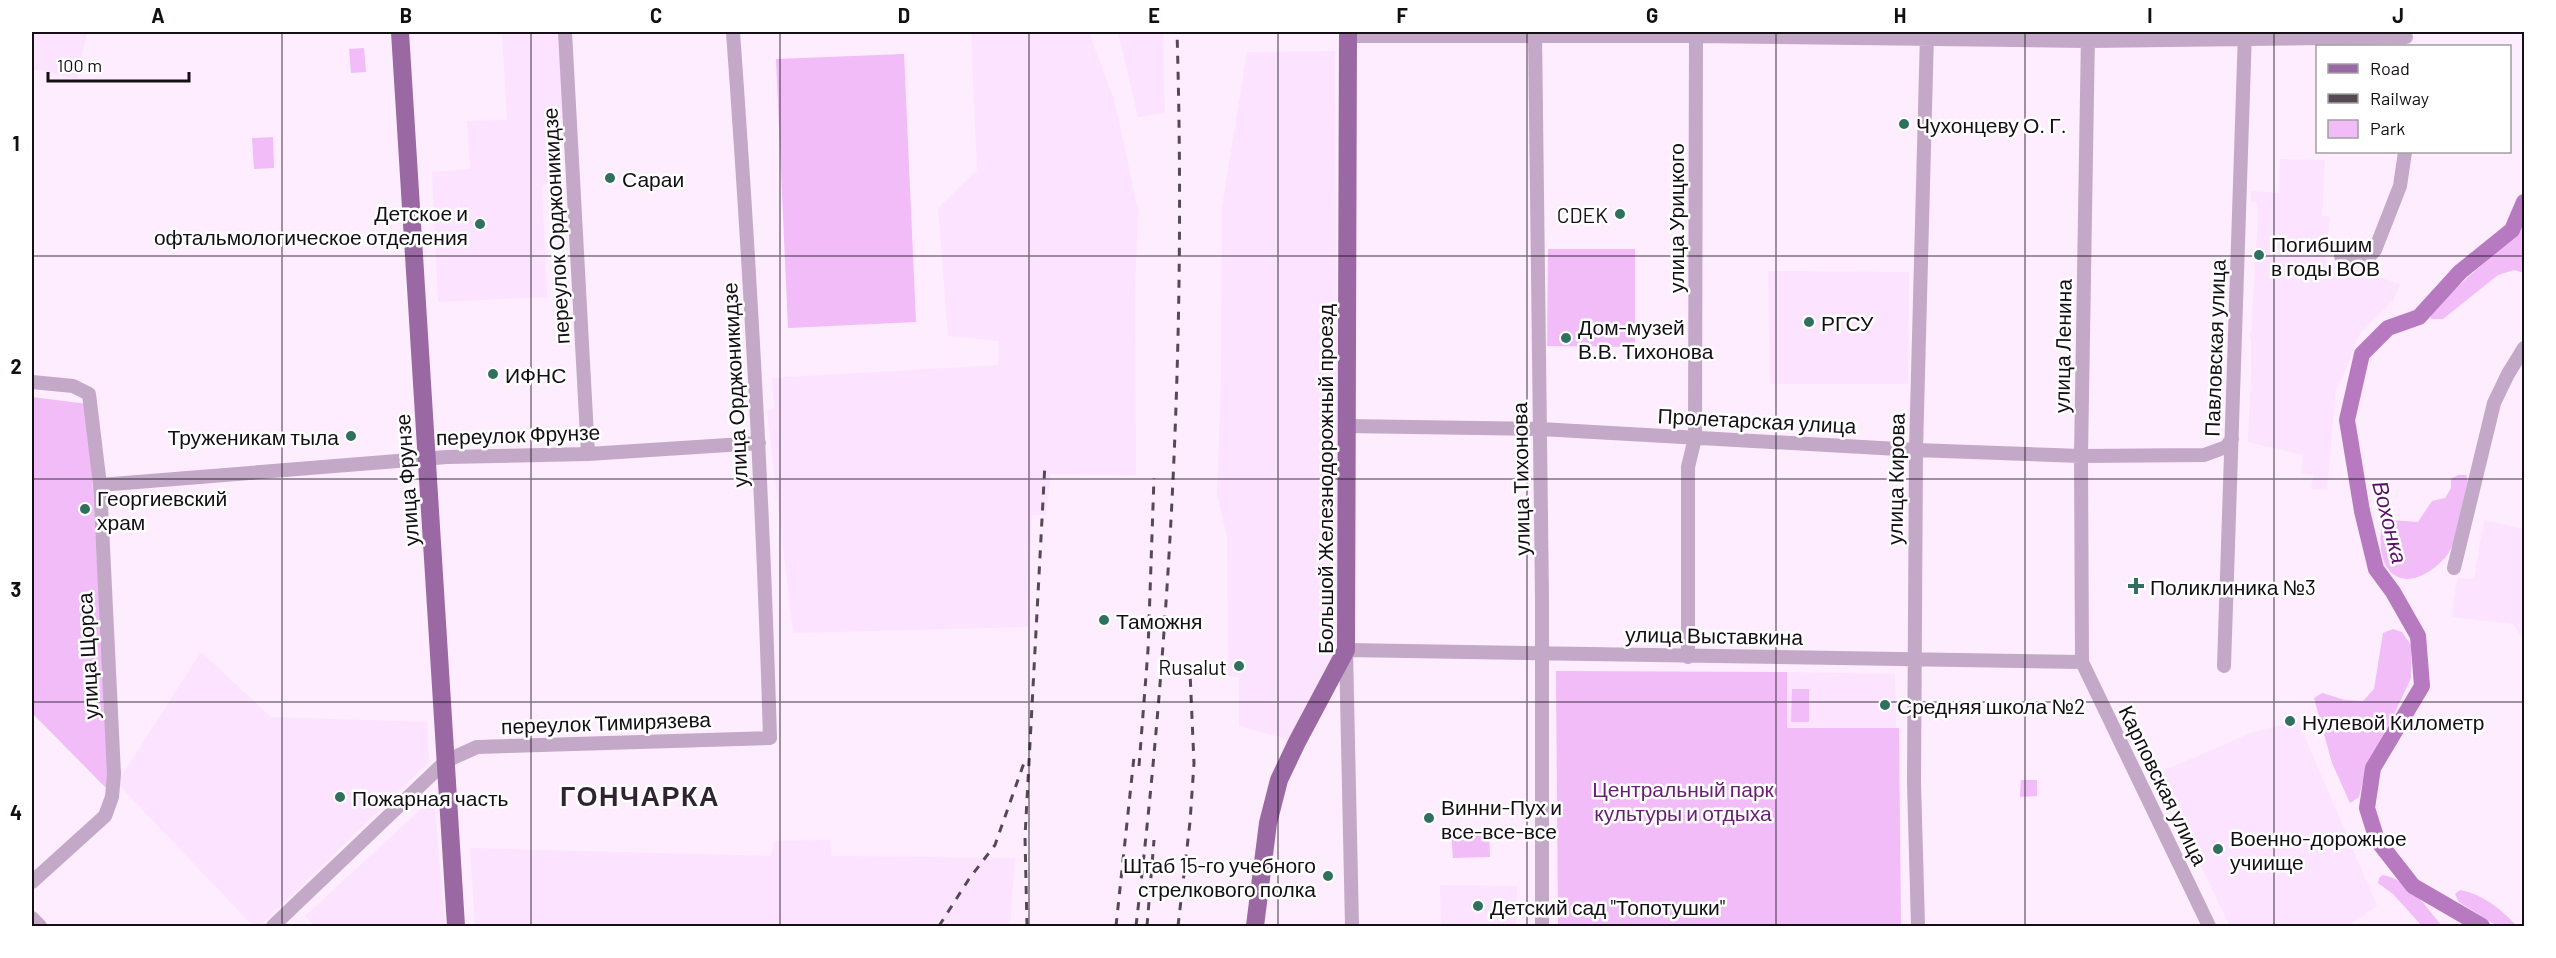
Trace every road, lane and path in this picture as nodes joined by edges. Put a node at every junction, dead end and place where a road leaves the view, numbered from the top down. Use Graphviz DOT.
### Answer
graph roads {
  1 [pos="400,32"];
  2 [pos="565,32"];
  3 [pos="733,32"];
  4 [pos="1535,33"];
  5 [pos="1348,34"];
  6 [pos="1696,34"];
  7 [pos="2245,35"];
  8 [pos="1927,36"];
  9 [pos="2089,36"];
  10 [pos="2407,38"];
  11 [pos="2405,153"];
  12 [pos="2341,256"];
  13 [pos="2524,348"];
  14 [pos="32,382"];
  15 [pos="1346,426"];
  16 [pos="1540,429"];
  17 [pos="1695,438"];
  18 [pos="2232,439"];
  19 [pos="759,443"];
  20 [pos="1916,450"];
  21 [pos="588,454"];
  22 [pos="2081,456"];
  23 [pos="427,459"];
  24 [pos="100,485"];
  25 [pos="2454,568"];
  26 [pos="1346,650"];
  27 [pos="1542,654"];
  28 [pos="1688,657"];
  29 [pos="1914,659"];
  30 [pos="2082,662"];
  31 [pos="2224,666"];
  32 [pos="770,738"];
  33 [pos="446,761"];
  34 [pos="32,882"];
  35 [pos="32,918"];
  36 [pos="40,927"];
  37 [pos="273,927"];
  38 [pos="456,927"];
  39 [pos="1255,927"];
  40 [pos="1352,927"];
  41 [pos="1542,927"];
  42 [pos="1918,927"];
  43 [pos="2209,927"];
  1 -- 23 [label="main road, улица Фрунзе"];
  2 -- 21 [label="street, переулок Орджоникидзе"];
  3 -- 19 [label="street, улица Орджоникидзе"];
  4 -- 5 [label="street"];
  4 -- 6 [label="street"];
  4 -- 16 [label="street, улица Тихонова"];
  5 -- 15 [label="main road, Большой Железнодорожный проезд"];
  6 -- 8 [label="street"];
  6 -- 17 [label="street, улица Урицкого"];
  7 -- 9 [label="street"];
  7 -- 10 [label="street"];
  7 -- 18 [label="street, Павловская улица"];
  8 -- 9 [label="street"];
  8 -- 20 [label="street, улица Кирова"];
  9 -- 22 [label="street, улица Ленина"];
  11 -- 12 [label="street"];
  13 -- 25 [label="street"];
  14 -- 24 [label="street, улица Щорса"];
  15 -- 16 [label="street, Пролетарская улица"];
  15 -- 26 [label="main road, Большой Железнодорожный проезд"];
  16 -- 17 [label="street, Пролетарская улица"];
  16 -- 27 [label="street, улица Тихонова"];
  17 -- 20 [label="street, Пролетарская улица"];
  17 -- 28 [label="street, улица Урицкого"];
  18 -- 22 [label="street, Пролетарская улица"];
  18 -- 31 [label="street, Павловская улица"];
  19 -- 21 [label="street, переулок Фрунзе"];
  19 -- 32 [label="street, улица Орджоникидзе"];
  20 -- 22 [label="street, Пролетарская улица"];
  20 -- 29 [label="street, улица Кирова"];
  21 -- 23 [label="street, переулок Фрунзе"];
  22 -- 30 [label="street, улица Ленина"];
  23 -- 24 [label="street, переулок Фрунзе"];
  23 -- 33 [label="main road, улица Фрунзе"];
  24 -- 34 [label="street, улица Щорса"];
  26 -- 27 [label="street, улица Выставкина"];
  26 -- 39 [label="main road"];
  26 -- 40 [label="street, Большой Железнодорожный проезд"];
  27 -- 28 [label="street, улица Выставкина"];
  27 -- 41 [label="street, улица Тихонова"];
  28 -- 29 [label="street, улица Выставкина"];
  29 -- 30 [label="street, улица Выставкина"];
  29 -- 42 [label="street, улица Кирова"];
  30 -- 43 [label="street, Карповская улица"];
  32 -- 33 [label="street, переулок Тимирязева"];
  33 -- 37 [label="street, переулок Тимирязева"];
  33 -- 38 [label="main road, улица Фрунзе"];
  35 -- 36 [label="street"];
}
